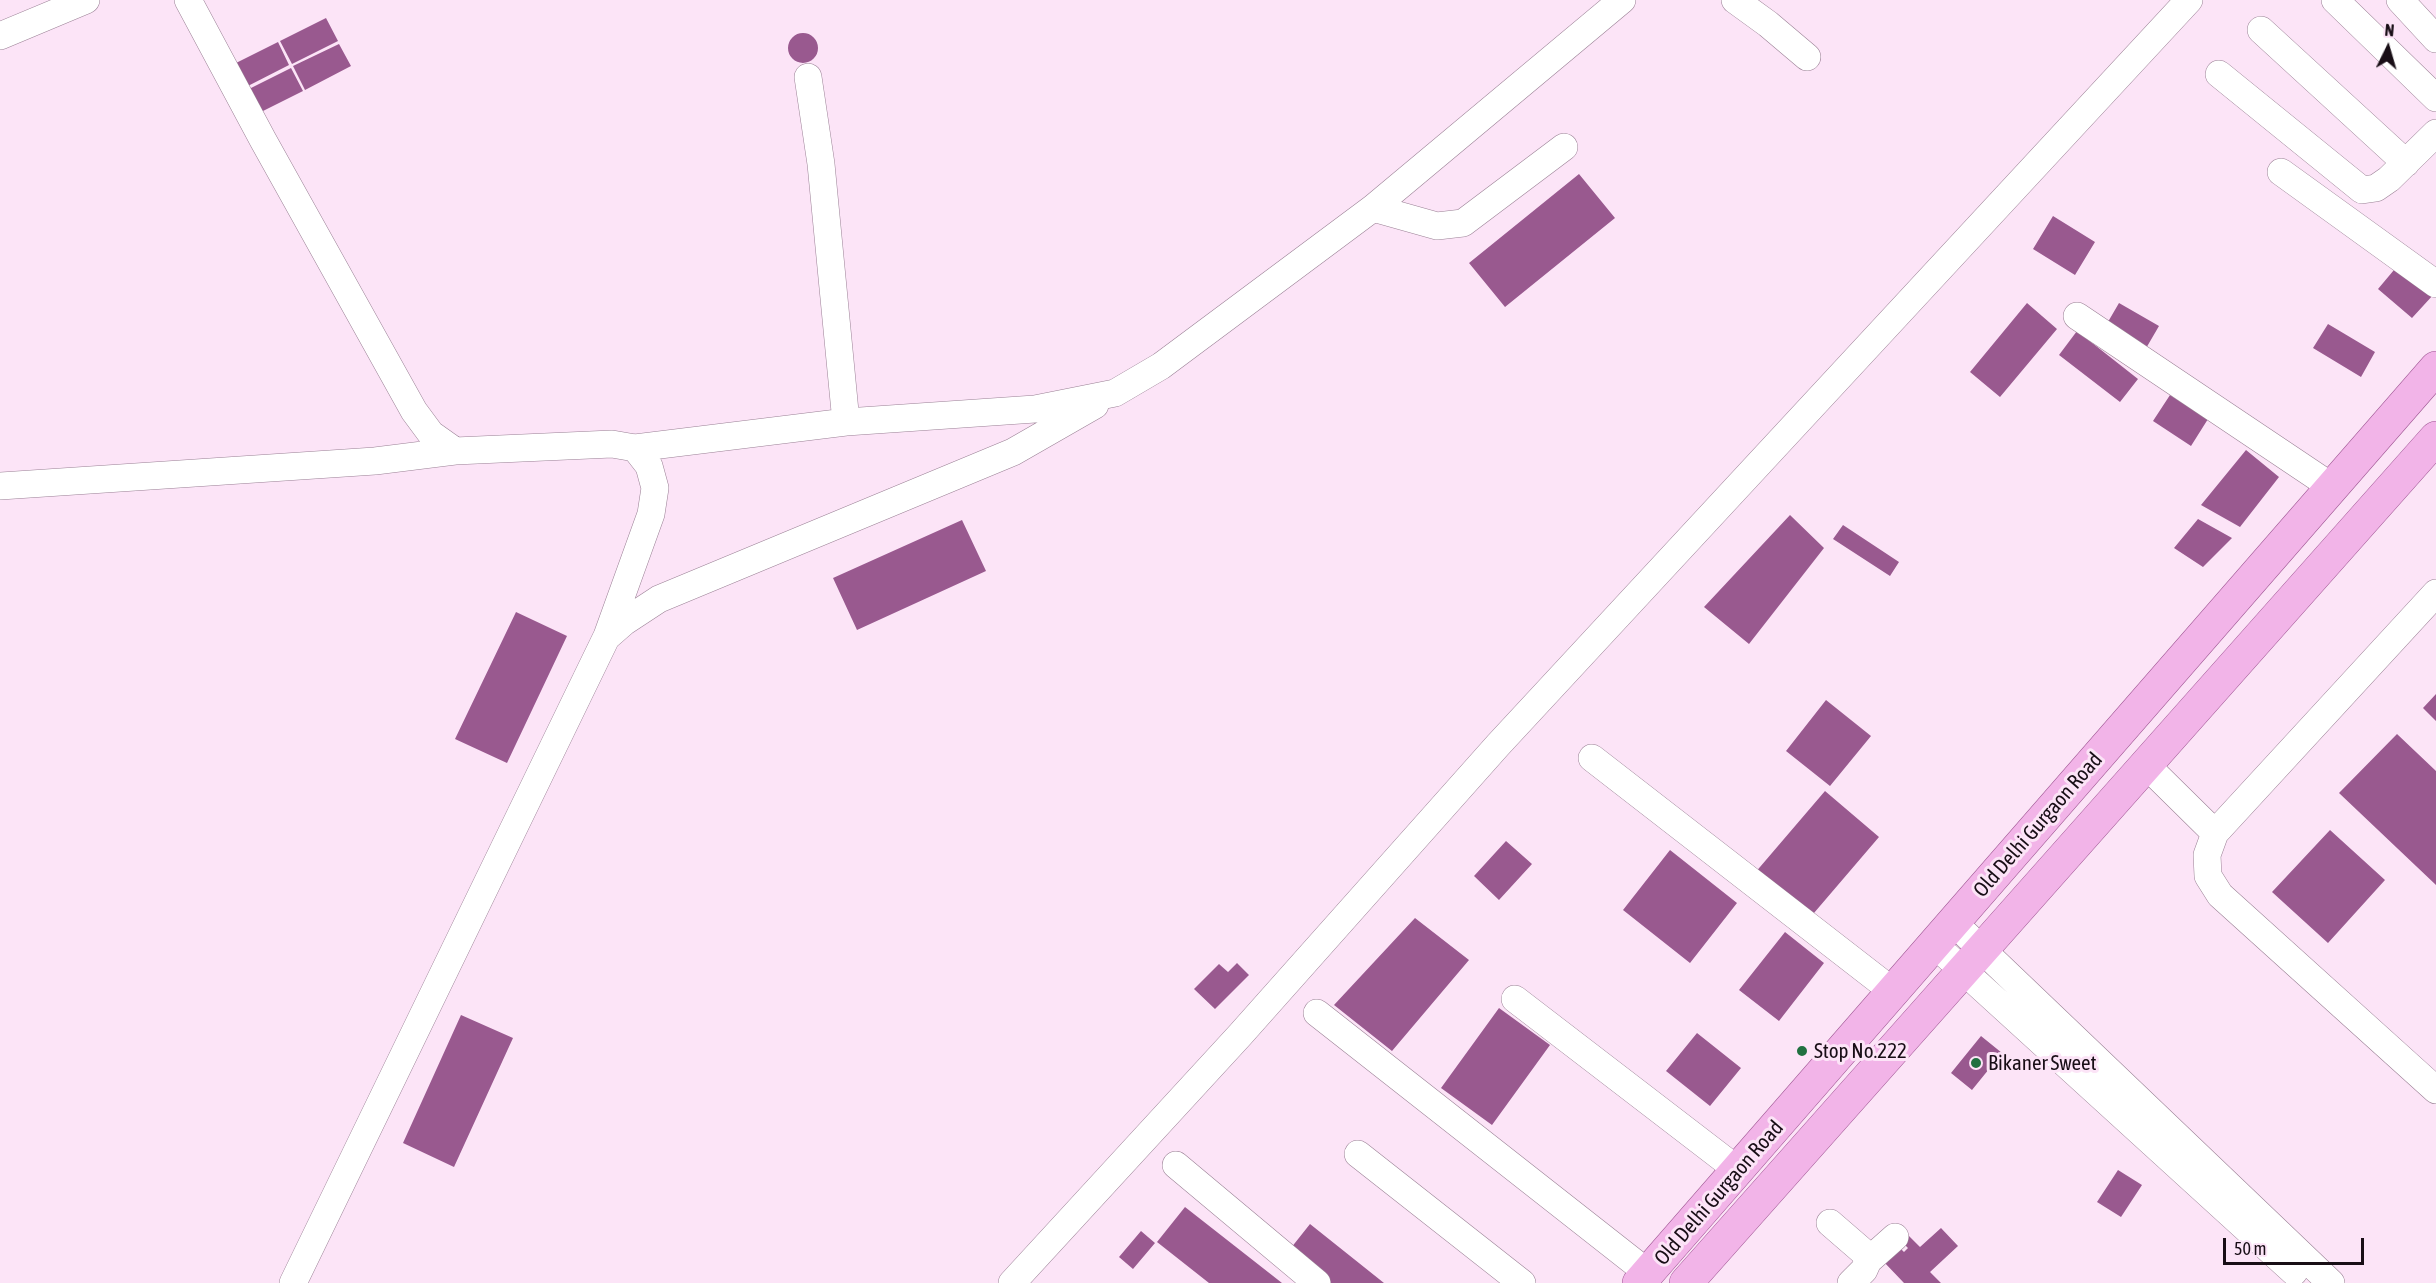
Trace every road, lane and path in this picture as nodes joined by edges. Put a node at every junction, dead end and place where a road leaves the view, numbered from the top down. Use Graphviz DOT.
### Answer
graph roads {
  1 [pos="86,0"];
  2 [pos="188,0"];
  3 [pos="1622,0"];
  4 [pos="1735,0"];
  5 [pos="2189,0"];
  6 [pos="2335,0"];
  7 [pos="2400,0"];
  8 [pos="2261,30"];
  9 [pos="0,36"];
  10 [pos="2436,39"];
  11 [pos="1807,57"];
  12 [pos="2219,74"];
  13 [pos="808,77"];
  14 [pos="2436,98"];
  15 [pos="2436,133"];
  16 [pos="1564,147"];
  17 [pos="2406,163"];
  18 [pos="2281,172"];
  19 [pos="1372,208"];
  20 [pos="2436,284"];
  21 [pos="2077,316"];
  22 [pos="2436,368"];
  23 [pos="1115,393"];
  24 [pos="846,422"];
  25 [pos="2436,438"];
  26 [pos="635,448"];
  27 [pos="455,451"];
  28 [pos="0,486"];
  29 [pos="2332,487"];
  30 [pos="2436,593"];
  31 [pos="607,636"];
  32 [pos="1592,758"];
  33 [pos="2147,766"];
  34 [pos="2215,833"];
  35 [pos="1945,934"];
  36 [pos="1973,960"];
  37 [pos="1895,993"];
  38 [pos="1515,999"];
  39 [pos="1317,1013"];
  40 [pos="2436,1090"];
  41 [pos="1358,1154"];
  42 [pos="1176,1165"];
  43 [pos="1740,1171"];
  44 [pos="1830,1223"];
  45 [pos="1895,1237"];
  46 [pos="1868,1261"];
  47 [pos="1644,1278"];
  48 [pos="293,1283"];
  49 [pos="1012,1283"];
  50 [pos="1317,1283"];
  51 [pos="1522,1283"];
  52 [pos="1686,1283"];
  53 [pos="1851,1283"];
  54 [pos="2306,1283"];
  55 [pos="2331,1283"];
  1 -- 9 [label="street"];
  2 -- 27 [label="street"];
  3 -- 19 [label="street"];
  4 -- 11 [label="street"];
  5 -- 49 [label="street"];
  6 -- 14 [label="street"];
  7 -- 10 [label="street"];
  8 -- 17 [label="street"];
  12 -- 17 [label="street"];
  13 -- 24 [label="street"];
  15 -- 17 [label="street"];
  16 -- 19 [label="street"];
  18 -- 20 [label="street"];
  19 -- 23 [label="street"];
  21 -- 29 [label="street"];
  22 -- 29 [label="main road, Old Delhi Gurgaon Road"];
  23 -- 24 [label="street"];
  23 -- 31 [label="street"];
  24 -- 26 [label="street"];
  25 -- 33 [label="main road, Old Delhi Gurgaon Road"];
  26 -- 27 [label="street"];
  26 -- 31 [label="street"];
  27 -- 28 [label="street"];
  29 -- 35 [label="main road, Old Delhi Gurgaon Road"];
  30 -- 34 [label="street"];
  31 -- 48 [label="street"];
  32 -- 37 [label="street"];
  33 -- 34 [label="street"];
  33 -- 36 [label="main road, Old Delhi Gurgaon Road"];
  34 -- 40 [label="street"];
  35 -- 36 [label="street"];
  35 -- 37 [label="main road, Old Delhi Gurgaon Road"];
  36 -- 52 [label="main road, Old Delhi Gurgaon Road"];
  36 -- 54 [label="street"];
  36 -- 55 [label="street"];
  37 -- 43 [label="main road, Old Delhi Gurgaon Road"];
  38 -- 43 [label="street"];
  39 -- 47 [label="street"];
  41 -- 51 [label="street"];
  42 -- 50 [label="street"];
  43 -- 47 [label="main road, Old Delhi Gurgaon Road"];
  44 -- 46 [label="street"];
  45 -- 46 [label="street"];
  46 -- 53 [label="street"];
}
